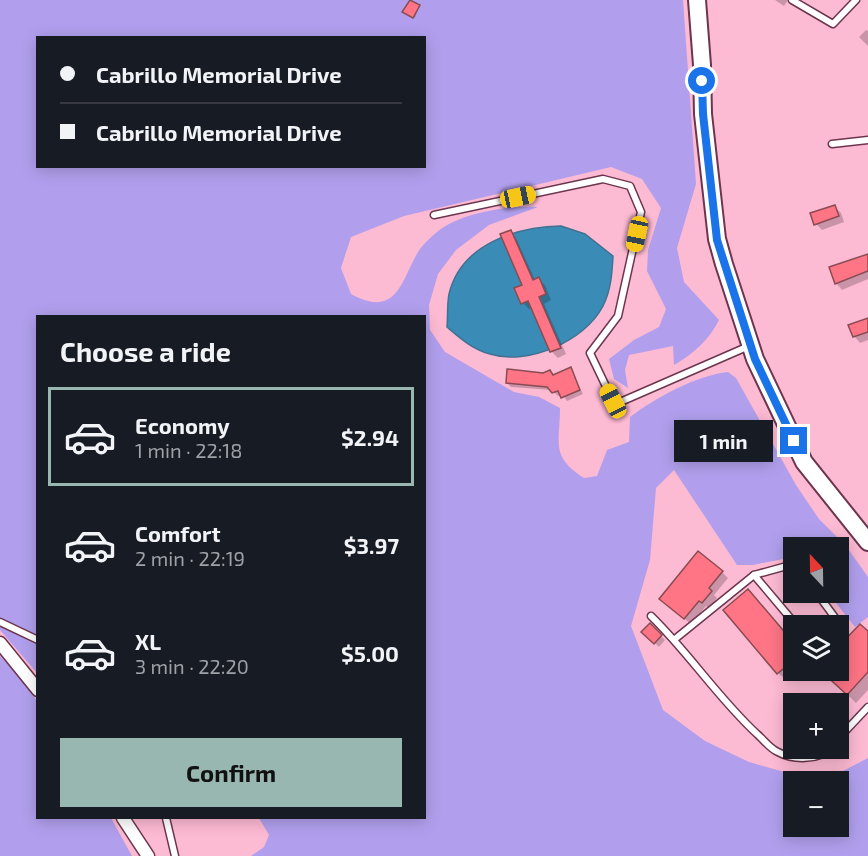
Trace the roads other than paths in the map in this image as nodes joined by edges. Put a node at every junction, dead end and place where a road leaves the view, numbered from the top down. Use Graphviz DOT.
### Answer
graph roads {
  1 [pos="697,0"];
  2 [pos="792,0"];
  3 [pos="856,0"];
  4 [pos="868,140"];
  5 [pos="832,144"];
  6 [pos="434,215"];
  7 [pos="750,345"];
  8 [pos="868,542"];
  9 [pos="783,567"];
  10 [pos="753,575"];
  11 [pos="825,603"];
  12 [pos="788,615"];
  13 [pos="834,615"];
  14 [pos="651,616"];
  15 [pos="0,622"];
  16 [pos="36,639"];
  17 [pos="675,639"];
  18 [pos="0,643"];
  19 [pos="36,688"];
  20 [pos="868,707"];
  21 [pos="849,727"];
  22 [pos="783,753"];
  23 [pos="124,819"];
  24 [pos="166,819"];
  25 [pos="148,856"];
  26 [pos="175,856"];
  1 -- 7 [label="main road"];
  2 -- 3 [label="lane"];
  4 -- 5 [label="lane"];
  6 -- 7 [label="lane"];
  7 -- 8 [label="main road"];
  9 -- 10 [label="lane"];
  10 -- 12 [label="lane"];
  10 -- 17 [label="lane"];
  11 -- 13 [label="lane"];
  14 -- 17 [label="lane"];
  15 -- 16 [label="lane"];
  17 -- 22 [label="lane"];
  18 -- 19 [label="street"];
  20 -- 21 [label="lane"];
  23 -- 25 [label="street"];
  24 -- 26 [label="lane"];
}
